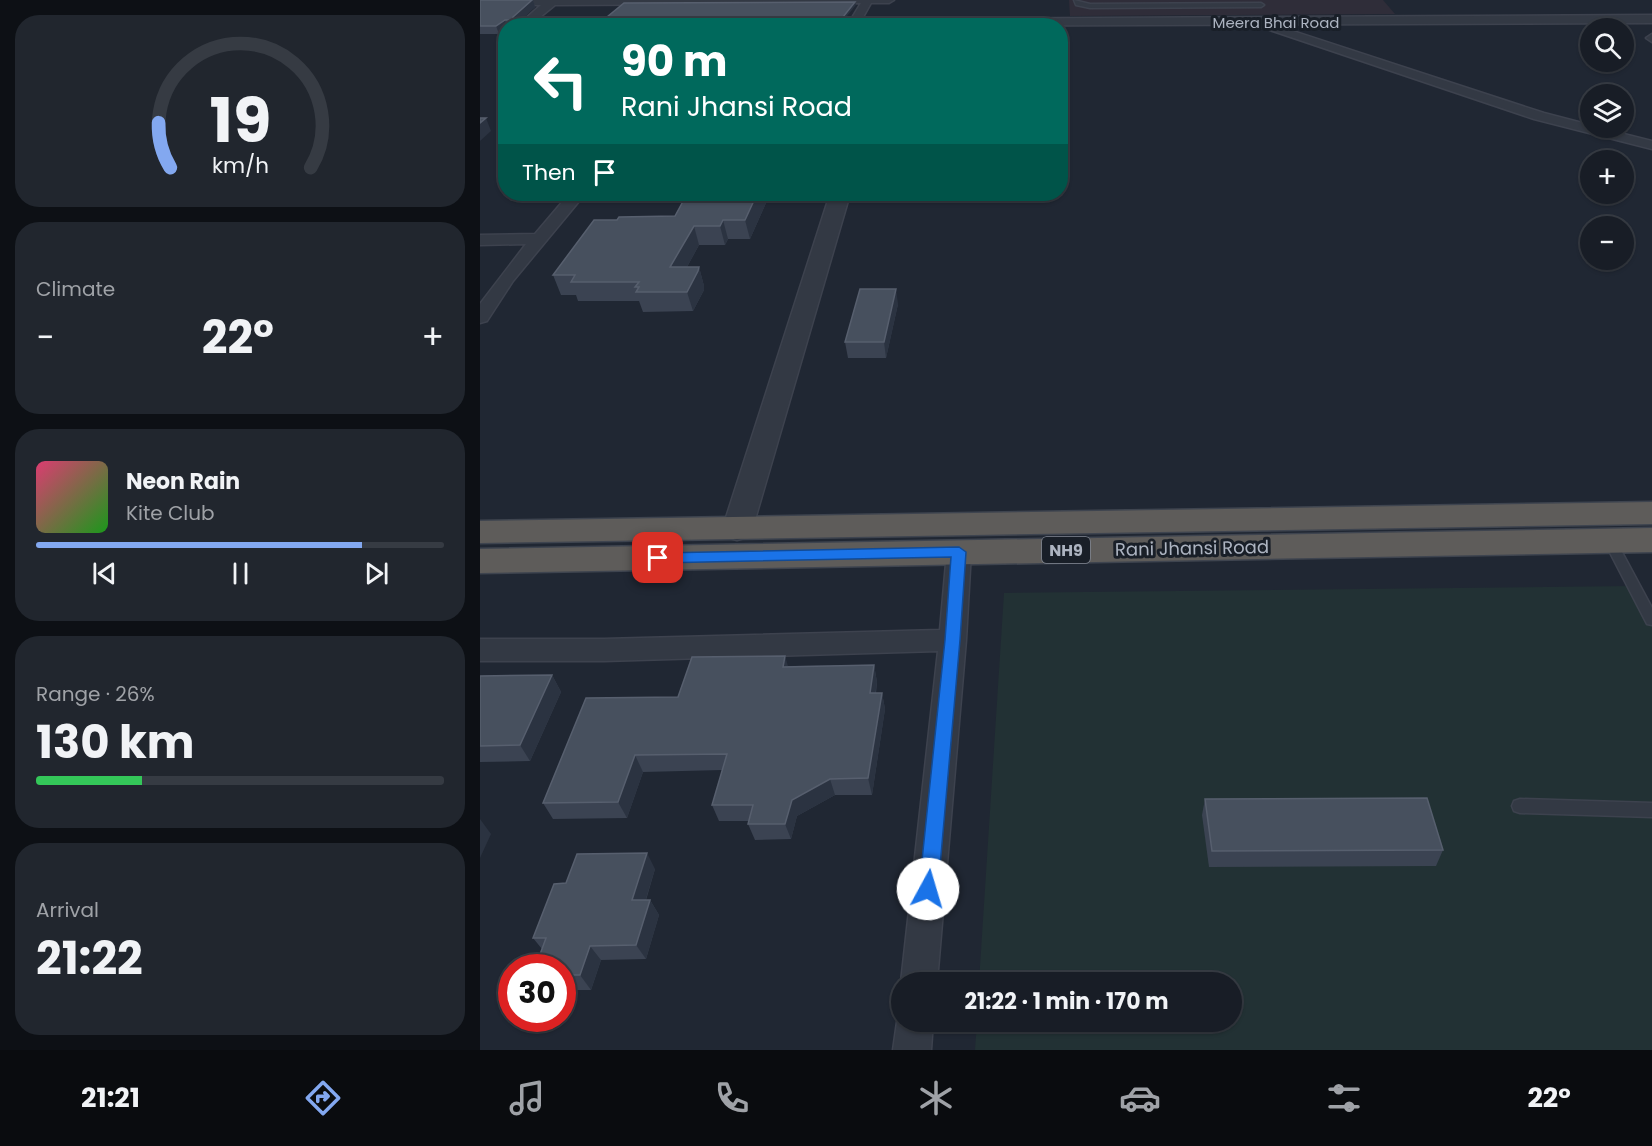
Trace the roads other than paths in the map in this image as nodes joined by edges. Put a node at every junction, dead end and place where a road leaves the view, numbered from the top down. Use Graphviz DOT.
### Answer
graph roads {
  1 [pos="867,0"];
  2 [pos="889,0"];
  3 [pos="1077,0"];
  4 [pos="554,1"];
  5 [pos="480,2"];
  6 [pos="1246,3"];
  7 [pos="1259,3"];
  8 [pos="532,18"];
  9 [pos="857,18"];
  10 [pos="1652,19"];
  11 [pos="1263,22"];
  12 [pos="1068,23"];
  13 [pos="1652,145"];
  14 [pos="571,201"];
  15 [pos="838,201"];
  16 [pos="540,239"];
  17 [pos="480,240"];
  18 [pos="480,317"];
  19 [pos="1652,513"];
  20 [pos="737,530"];
  21 [pos="480,532"];
  22 [pos="1652,540"];
  23 [pos="1610,541"];
  24 [pos="959,552"];
  25 [pos="480,561"];
  26 [pos="1652,621"];
  27 [pos="953,640"];
  28 [pos="480,650"];
  29 [pos="1520,806"];
  30 [pos="1652,810"];
  31 [pos="920,972"];
  32 [pos="914,1032"];
  33 [pos="912,1050"];
  1 -- 2 [label="street"];
  1 -- 4 [label="street"];
  1 -- 9 [label="street"];
  3 -- 6 [label="lane"];
  4 -- 5 [label="street"];
  4 -- 8 [label="street"];
  6 -- 7 [label="lane"];
  6 -- 11 [label="lane"];
  7 -- 11 [label="lane"];
  10 -- 11 [label="street, Meera Bhai Road"];
  11 -- 12 [label="street, Meera Bhai Road"];
  11 -- 13 [label="street"];
  14 -- 16 [label="street"];
  15 -- 20 [label="street"];
  16 -- 17 [label="street"];
  16 -- 18 [label="street"];
  19 -- 20 [label="highway, Rani Jhansi Road / NH9"];
  20 -- 21 [label="highway, Rani Jhansi Road / NH9"];
  22 -- 23 [label="highway, Rani Jhansi Road / NH9"];
  23 -- 24 [label="highway, Rani Jhansi Road / NH9"];
  23 -- 26 [label="lane"];
  24 -- 25 [label="highway, Rani Jhansi Road / NH9"];
  24 -- 27 [label="street"];
  27 -- 28 [label="street"];
  27 -- 31 [label="street"];
  29 -- 30 [label="lane"];
  32 -- 33 [label="street"];
}
